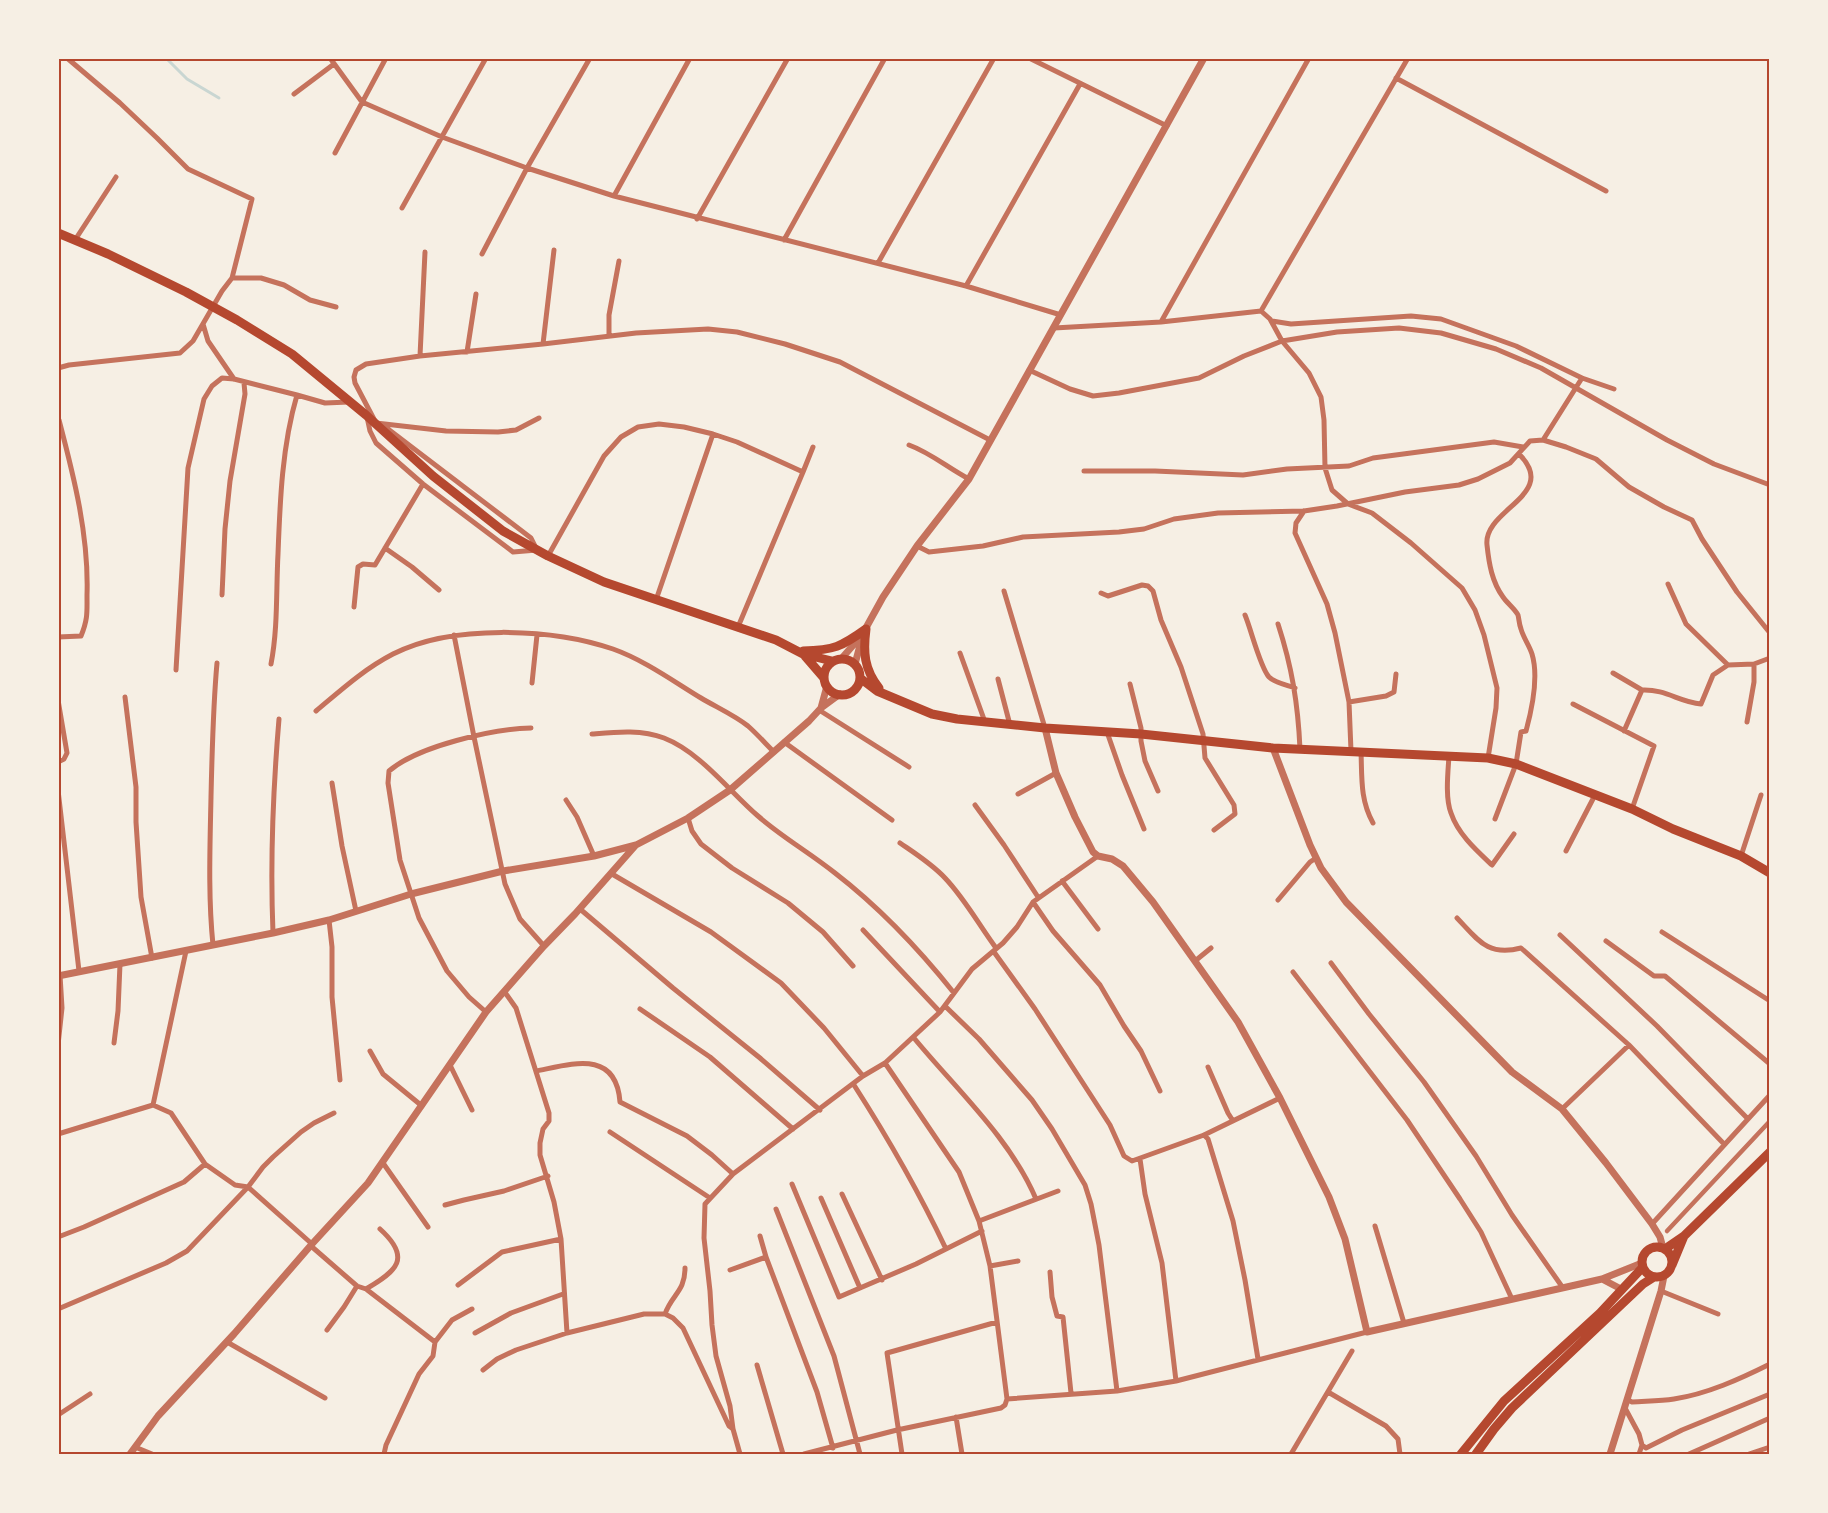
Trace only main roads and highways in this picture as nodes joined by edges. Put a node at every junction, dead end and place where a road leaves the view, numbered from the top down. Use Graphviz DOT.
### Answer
graph roads {
  1 [pos="58,233"];
  2 [pos="801,652"];
  3 [pos="832,661"];
  4 [pos="860,678"];
  5 [pos="826,682"];
  6 [pos="854,690"];
  7 [pos="880,692"];
  8 [pos="1770,873"];
  9 [pos="1768,1158"];
  10 [pos="1684,1236"];
  11 [pos="1664,1249"];
  12 [pos="1643,1265"];
  13 [pos="1672,1265"];
  14 [pos="1659,1276"];
  15 [pos="1461,1455"];
  16 [pos="1476,1455"];
  1 -- 2 [label="main road"];
  2 -- 3 [label="main road"];
  2 -- 5 [label="main road"];
  2 -- 7 [label="main road"];
  3 -- 4 [label="main road"];
  3 -- 5 [label="main road"];
  4 -- 6 [label="main road"];
  4 -- 7 [label="main road"];
  5 -- 6 [label="main road"];
  6 -- 7 [label="main road"];
  7 -- 8 [label="main road"];
  9 -- 10 [label="main road"];
  10 -- 11 [label="main road"];
  10 -- 13 [label="main road"];
  11 -- 12 [label="main road"];
  11 -- 13 [label="main road"];
  12 -- 14 [label="main road"];
  12 -- 15 [label="main road"];
  13 -- 14 [label="main road"];
  14 -- 16 [label="main road"];
}
